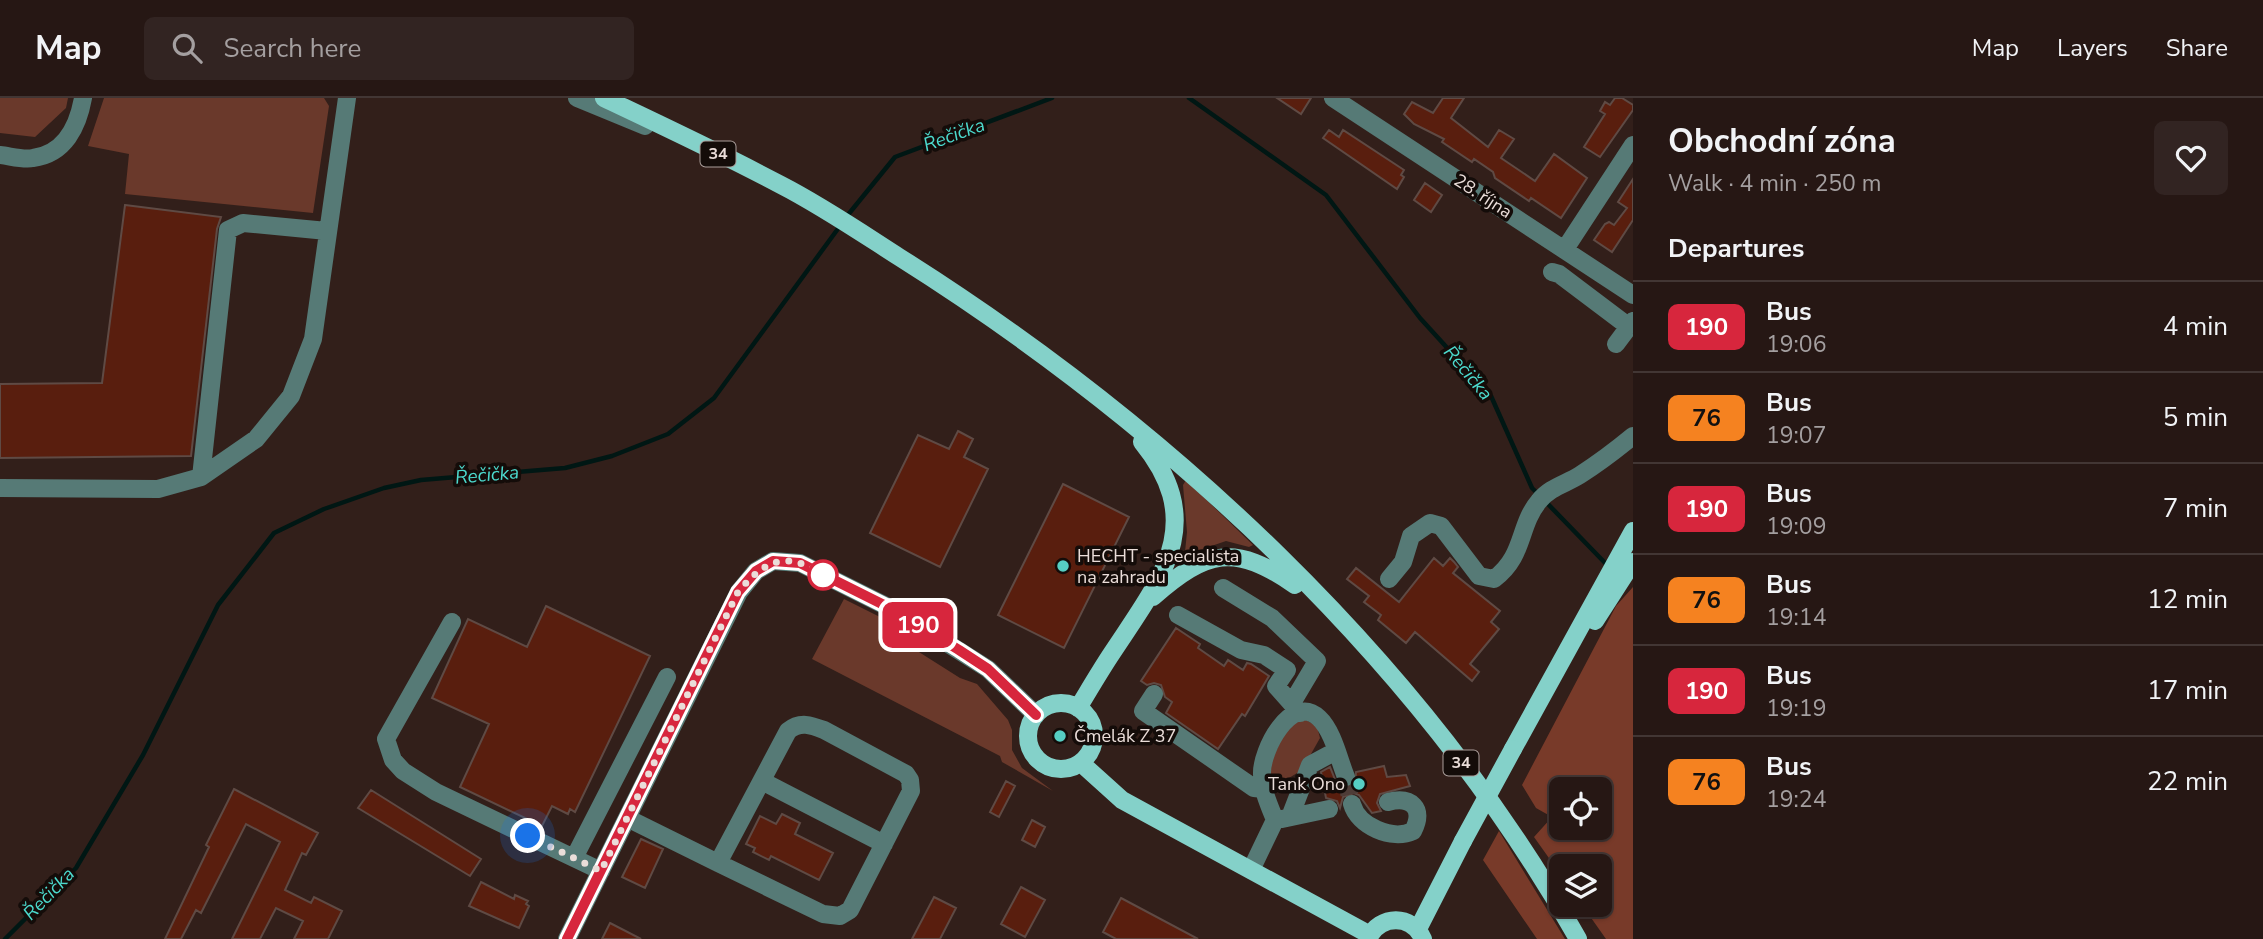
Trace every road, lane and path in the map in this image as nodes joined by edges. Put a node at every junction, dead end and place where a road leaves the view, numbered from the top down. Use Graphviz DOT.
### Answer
graph roads {
  1 [pos="83,98"];
  2 [pos="347,98"];
  3 [pos="577,98"];
  4 [pos="604,98"];
  5 [pos="1333,98"];
  6 [pos="1633,145"];
  7 [pos="0,155"];
  8 [pos="781,185"];
  9 [pos="327,232"];
  10 [pos="1565,249"];
  11 [pos="1552,272"];
  12 [pos="1633,295"];
  13 [pos="1630,324"];
  14 [pos="1616,344"];
  15 [pos="1110,405"];
  16 [pos="1633,436"];
  17 [pos="201,477"];
  18 [pos="0,488"];
  19 [pos="1633,531"];
  20 [pos="1633,562"];
  21 [pos="1389,579"];
  22 [pos="1223,588"];
  23 [pos="1148,602"];
  24 [pos="1330,609"];
  25 [pos="1178,615"];
  26 [pos="452,622"];
  27 [pos="667,677"];
  28 [pos="1154,694"];
  29 [pos="1541,699"];
  30 [pos="1078,708"];
  31 [pos="1296,708"];
  32 [pos="1036,715"];
  33 [pos="1336,751"];
  34 [pos="1081,763"];
  35 [pos="1346,777"];
  36 [pos="762,781"];
  37 [pos="1263,789"];
  38 [pos="1388,802"];
  39 [pos="1354,805"];
  40 [pos="1329,809"];
  41 [pos="627,818"];
  42 [pos="1282,818"];
  43 [pos="884,844"];
  44 [pos="574,858"];
  45 [pos="718,863"];
  46 [pos="1251,870"];
  47 [pos="601,871"];
  48 [pos="1420,934"];
  49 [pos="1577,936"];
  50 [pos="1369,937"];
  51 [pos="567,939"];
  1 -- 7 [label="street"];
  2 -- 9 [label="street"];
  3 -- 8 [label="street"];
  4 -- 8 [label="main road, 34"];
  5 -- 10 [label="street, 28. října"];
  6 -- 10 [label="street"];
  8 -- 15 [label="main road, 34"];
  9 -- 17 [label="street"];
  9 -- 17 [label="street"];
  10 -- 12 [label="street, 28. října"];
  11 -- 13 [label="street"];
  13 -- 14 [label="street"];
  15 -- 23 [label="main road"];
  15 -- 24 [label="main road, 34"];
  16 -- 21 [label="street"];
  17 -- 18 [label="street"];
  19 -- 29 [label="main road"];
  20 -- 29 [label="main road"];
  22 -- 31 [label="street"];
  23 -- 24 [label="main road"];
  23 -- 30 [label="main road"];
  24 -- 49 [label="main road, 34"];
  25 -- 31 [label="street"];
  26 -- 44 [label="street"];
  27 -- 44 [label="street"];
  28 -- 37 [label="street"];
  29 -- 48 [label="main road, bridge"];
  30 -- 32 [label="main road"];
  30 -- 34 [label="main road"];
  31 -- 33 [label="street"];
  31 -- 37 [label="street"];
  32 -- 34 [label="main road"];
  32 -- 41 [label="street"];
  33 -- 35 [label="street"];
  33 -- 42 [label="street"];
  34 -- 46 [label="main road"];
  36 -- 43 [label="street"];
  36 -- 43 [label="street"];
  36 -- 45 [label="street"];
  37 -- 42 [label="street"];
  38 -- 39 [label="street"];
  40 -- 42 [label="street"];
  41 -- 45 [label="street"];
  41 -- 47 [label="street"];
  42 -- 46 [label="street"];
  43 -- 45 [label="street"];
  44 -- 47 [label="street"];
  46 -- 50 [label="main road"];
  47 -- 51 [label="street"];
  48 -- 50 [label="main road"];
}
